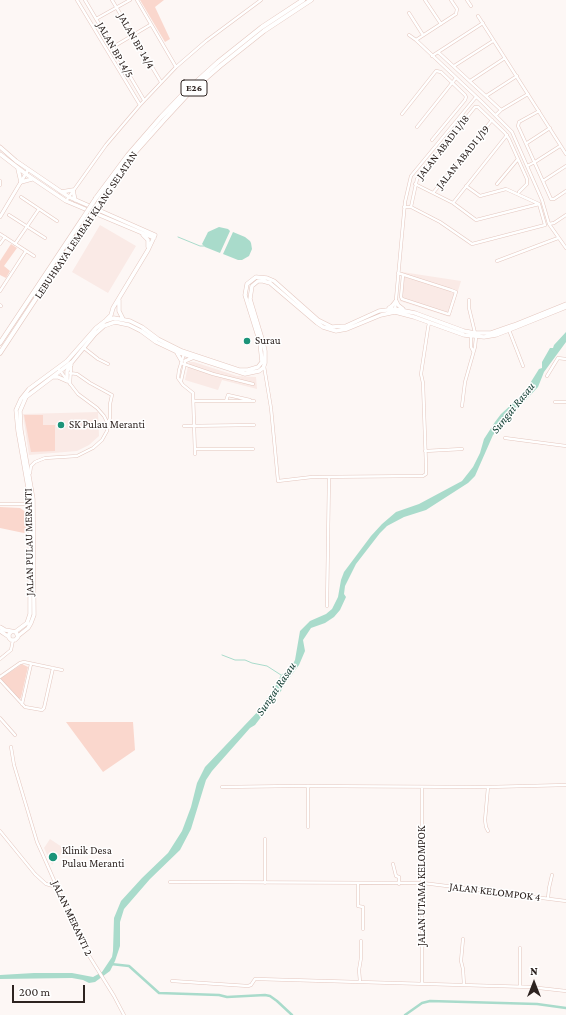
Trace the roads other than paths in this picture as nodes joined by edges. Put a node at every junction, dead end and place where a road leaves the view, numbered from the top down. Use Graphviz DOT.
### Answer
graph roads {
  1 [pos="77,0"];
  2 [pos="85,0"];
  3 [pos="112,0"];
  4 [pos="130,0"];
  5 [pos="137,0"];
  6 [pos="261,0"];
  7 [pos="303,0"];
  8 [pos="311,0"];
  9 [pos="425,0"];
  10 [pos="452,0"];
  11 [pos="467,0"];
  12 [pos="471,6"];
  13 [pos="117,8"];
  14 [pos="409,13"];
  15 [pos="478,16"];
  16 [pos="96,19"];
  17 [pos="441,24"];
  18 [pos="483,24"];
  19 [pos="150,25"];
  20 [pos="409,35"];
  21 [pos="423,35"];
  22 [pos="134,36"];
  23 [pos="416,40"];
  24 [pos="494,41"];
  25 [pos="113,48"];
  26 [pos="435,54"];
  27 [pos="505,58"];
  28 [pos="454,66"];
  29 [pos="176,67"];
  30 [pos="517,76"];
  31 [pos="456,78"];
  32 [pos="470,81"];
  33 [pos="161,82"];
  34 [pos="452,83"];
  35 [pos="528,94"];
  36 [pos="486,96"];
  37 [pos="476,97"];
  38 [pos="144,100"];
  39 [pos="140,105"];
  40 [pos="501,110"];
  41 [pos="539,111"];
  42 [pos="402,114"];
  43 [pos="496,115"];
  44 [pos="492,120"];
  45 [pos="417,127"];
  46 [pos="550,128"];
  47 [pos="507,135"];
  48 [pos="432,140"];
  49 [pos="526,143"];
  50 [pos="560,146"];
  51 [pos="0,147"];
  52 [pos="0,154"];
  53 [pos="566,154"];
  54 [pos="518,159"];
  55 [pos="535,162"];
  56 [pos="527,166"];
  57 [pos="566,166"];
  58 [pos="18,168"];
  59 [pos="28,170"];
  60 [pos="26,174"];
  61 [pos="34,179"];
  62 [pos="543,180"];
  63 [pos="21,182"];
  64 [pos="415,184"];
  65 [pos="497,184"];
  66 [pos="466,186"];
  67 [pos="73,190"];
  68 [pos="566,191"];
  69 [pos="61,192"];
  70 [pos="520,192"];
  71 [pos="433,193"];
  72 [pos="21,197"];
  73 [pos="67,199"];
  74 [pos="98,199"];
  75 [pos="76,200"];
  76 [pos="453,203"];
  77 [pos="539,204"];
  78 [pos="404,207"];
  79 [pos="411,207"];
  80 [pos="39,209"];
  81 [pos="9,215"];
  82 [pos="566,215"];
  83 [pos="0,217"];
  84 [pos="57,221"];
  85 [pos="548,224"];
  86 [pos="27,226"];
  87 [pos="140,232"];
  88 [pos="0,234"];
  89 [pos="154,236"];
  90 [pos="5,237"];
  91 [pos="45,238"];
  92 [pos="558,238"];
  93 [pos="0,244"];
  94 [pos="15,244"];
  95 [pos="566,248"];
  96 [pos="148,250"];
  97 [pos="26,251"];
  98 [pos="34,256"];
  99 [pos="497,261"];
  100 [pos="398,273"];
  101 [pos="403,275"];
  102 [pos="0,291"];
  103 [pos="120,299"];
  104 [pos="469,300"];
  105 [pos="396,301"];
  106 [pos="566,304"];
  107 [pos="566,308"];
  108 [pos="386,309"];
  109 [pos="406,310"];
  110 [pos="395,311"];
  111 [pos="124,319"];
  112 [pos="106,321"];
  113 [pos="430,323"];
  114 [pos="509,330"];
  115 [pos="474,335"];
  116 [pos="0,343"];
  117 [pos="84,348"];
  118 [pos="0,352"];
  119 [pos="177,352"];
  120 [pos="186,354"];
  121 [pos="193,358"];
  122 [pos="566,359"];
  123 [pos="183,362"];
  124 [pos="72,363"];
  125 [pos="108,364"];
  126 [pos="264,366"];
  127 [pos="523,366"];
  128 [pos="59,370"];
  129 [pos="70,373"];
  130 [pos="547,376"];
  131 [pos="50,378"];
  132 [pos="68,382"];
  133 [pos="253,384"];
  134 [pos="194,401"];
  135 [pos="226,401"];
  136 [pos="555,402"];
  137 [pos="566,402"];
  138 [pos="462,406"];
  139 [pos="108,424"];
  140 [pos="194,425"];
  141 [pos="254,425"];
  142 [pos="184,426"];
  143 [pos="505,438"];
  144 [pos="566,446"];
  145 [pos="195,449"];
  146 [pos="253,449"];
  147 [pos="462,449"];
  148 [pos="425,451"];
  149 [pos="195,454"];
  150 [pos="30,475"];
  151 [pos="329,477"];
  152 [pos="0,504"];
  153 [pos="30,504"];
  154 [pos="327,606"];
  155 [pos="0,627"];
  156 [pos="0,631"];
  157 [pos="13,632"];
  158 [pos="18,636"];
  159 [pos="9,637"];
  160 [pos="13,640"];
  161 [pos="0,659"];
  162 [pos="31,664"];
  163 [pos="53,668"];
  164 [pos="62,670"];
  165 [pos="0,677"];
  166 [pos="0,680"];
  167 [pos="22,704"];
  168 [pos="0,718"];
  169 [pos="16,735"];
  170 [pos="11,747"];
  171 [pos="566,785"];
  172 [pos="308,786"];
  173 [pos="222,787"];
  174 [pos="488,787"];
  175 [pos="422,788"];
  176 [pos="308,827"];
  177 [pos="0,831"];
  178 [pos="488,831"];
  179 [pos="265,840"];
  180 [pos="393,864"];
  181 [pos="552,876"];
  182 [pos="170,882"];
  183 [pos="265,883"];
  184 [pos="358,883"];
  185 [pos="423,883"];
  186 [pos="399,884"];
  187 [pos="57,887"];
  188 [pos="548,898"];
  189 [pos="566,901"];
  190 [pos="363,929"];
  191 [pos="361,940"];
  192 [pos="463,940"];
  193 [pos="520,948"];
  194 [pos="172,981"];
  195 [pos="360,982"];
  196 [pos="422,984"];
  197 [pos="464,985"];
  198 [pos="520,986"];
  199 [pos="566,991"];
  200 [pos="124,1015"];
  1 -- 39 [label="street"];
  2 -- 16 [label="street, JALAN BP 14/5"];
  3 -- 13 [label="street, JALAN BP 14/4"];
  4 -- 13 [label="street"];
  5 -- 19 [label="street"];
  6 -- 29 [label="street"];
  7 -- 74 [label="highway, LEBUHRAYA LEMBAH KLANG SELATAN / E26"];
  8 -- 74 [label="highway, LEBUHRAYA LEMBAH KLANG SELATAN / E26"];
  9 -- 17 [label="street"];
  10 -- 17 [label="street"];
  11 -- 12 [label="street"];
  13 -- 16 [label="street"];
  13 -- 22 [label="street, JALAN BP 14/4"];
  14 -- 21 [label="street"];
  15 -- 18 [label="street"];
  16 -- 25 [label="street, JALAN BP 14/5"];
  17 -- 21 [label="street"];
  18 -- 24 [label="street"];
  18 -- 26 [label="street"];
  19 -- 22 [label="street"];
  19 -- 29 [label="street"];
  20 -- 23 [label="street"];
  21 -- 23 [label="street"];
  22 -- 25 [label="street"];
  22 -- 33 [label="street, JALAN BP 14/4"];
  23 -- 26 [label="street"];
  24 -- 27 [label="street"];
  24 -- 28 [label="street"];
  25 -- 38 [label="street, JALAN BP 14/5"];
  26 -- 28 [label="street"];
  26 -- 31 [label="street"];
  27 -- 30 [label="street"];
  27 -- 32 [label="street"];
  28 -- 32 [label="street"];
  29 -- 33 [label="street"];
  30 -- 35 [label="street"];
  30 -- 36 [label="street"];
  31 -- 34 [label="street"];
  31 -- 37 [label="street"];
  32 -- 36 [label="street"];
  33 -- 38 [label="street"];
  34 -- 42 [label="street"];
  34 -- 45 [label="street"];
  34 -- 48 [label="street"];
  35 -- 40 [label="street"];
  35 -- 41 [label="street"];
  36 -- 40 [label="street"];
  37 -- 43 [label="street"];
  37 -- 78 [label="street"];
  38 -- 39 [label="street"];
  39 -- 67 [label="street"];
  40 -- 43 [label="street"];
  41 -- 46 [label="street"];
  41 -- 49 [label="street"];
  43 -- 56 [label="street"];
  44 -- 47 [label="street, JALAN ABADI 1/18"];
  44 -- 64 [label="street, JALAN ABADI 1/18"];
  44 -- 71 [label="street, JALAN ABADI 1/19"];
  46 -- 49 [label="street"];
  46 -- 50 [label="street"];
  47 -- 54 [label="street"];
  47 -- 66 [label="street"];
  49 -- 55 [label="street"];
  50 -- 53 [label="street"];
  50 -- 55 [label="street"];
  51 -- 59 [label="main road"];
  52 -- 58 [label="main road"];
  54 -- 65 [label="street"];
  54 -- 70 [label="street"];
  55 -- 56 [label="street"];
  55 -- 62 [label="street"];
  56 -- 85 [label="street"];
  57 -- 62 [label="street"];
  58 -- 60 [label="main road"];
  58 -- 63 [label="main road"];
  59 -- 60 [label="street"];
  59 -- 69 [label="main road"];
  60 -- 61 [label="main road"];
  60 -- 63 [label="street"];
  61 -- 63 [label="main road"];
  61 -- 73 [label="main road"];
  62 -- 68 [label="street"];
  63 -- 83 [label="street"];
  64 -- 71 [label="street"];
  64 -- 79 [label="street, JALAN ABADI 1/18"];
  66 -- 76 [label="street"];
  66 -- 77 [label="street"];
  67 -- 69 [label="main road"];
  67 -- 73 [label="street"];
  67 -- 75 [label="main road"];
  69 -- 73 [label="main road"];
  71 -- 76 [label="street"];
  72 -- 80 [label="street"];
  73 -- 75 [label="main road"];
  73 -- 87 [label="main road"];
  74 -- 116 [label="highway, LEBUHRAYA LEMBAH KLANG SELATAN / E26, bridge"];
  74 -- 118 [label="highway, LEBUHRAYA LEMBAH KLANG SELATAN / E26, bridge"];
  75 -- 89 [label="main road"];
  76 -- 77 [label="street"];
  77 -- 79 [label="street"];
  78 -- 79 [label="street"];
  78 -- 100 [label="street"];
  80 -- 84 [label="street"];
  80 -- 86 [label="street"];
  81 -- 86 [label="street"];
  82 -- 85 [label="street"];
  85 -- 92 [label="street"];
  86 -- 91 [label="street"];
  86 -- 94 [label="street"];
  87 -- 89 [label="main road"];
  87 -- 96 [label="main road"];
  88 -- 90 [label="street"];
  89 -- 96 [label="main road"];
  90 -- 93 [label="street"];
  90 -- 94 [label="street"];
  92 -- 95 [label="street"];
  92 -- 99 [label="street"];
  94 -- 97 [label="street"];
  96 -- 103 [label="main road"];
  97 -- 98 [label="street"];
  97 -- 102 [label="street"];
  100 -- 101 [label="street"];
  100 -- 105 [label="street"];
  101 -- 101 [label="street"];
  103 -- 111 [label="main road"];
  103 -- 112 [label="main road"];
  104 -- 115 [label="street"];
  105 -- 108 [label="main road"];
  105 -- 109 [label="main road"];
  105 -- 110 [label="street"];
  106 -- 115 [label="main road, JALAN PULAU MERANTI"];
  107 -- 114 [label="main road, JALAN PULAU MERANTI"];
  108 -- 110 [label="main road, JALAN PULAU MERANTI"];
  108 -- 120 [label="main road, JALAN PULAU MERANTI"];
  109 -- 110 [label="main road, JALAN PULAU MERANTI"];
  109 -- 115 [label="main road, JALAN PULAU MERANTI"];
  110 -- 113 [label="main road, JALAN PULAU MERANTI"];
  110 -- 126 [label="main road, JALAN PULAU MERANTI"];
  111 -- 112 [label="main road"];
  111 -- 120 [label="main road, JALAN PULAU MERANTI"];
  112 -- 128 [label="main road, JALAN PULAU MERANTI"];
  113 -- 115 [label="main road, JALAN PULAU MERANTI"];
  113 -- 148 [label="street"];
  114 -- 115 [label="main road, JALAN PULAU MERANTI"];
  114 -- 127 [label="street"];
  115 -- 138 [label="street"];
  117 -- 119 [label="main road, JALAN PULAU MERANTI"];
  117 -- 124 [label="main road, JALAN PULAU MERANTI"];
  117 -- 125 [label="street"];
  119 -- 120 [label="main road, JALAN PULAU MERANTI"];
  119 -- 123 [label="main road"];
  120 -- 121 [label="main road, JALAN PULAU MERANTI"];
  120 -- 123 [label="street"];
  121 -- 123 [label="main road"];
  121 -- 126 [label="main road, JALAN PULAU MERANTI"];
  122 -- 130 [label="street"];
  123 -- 133 [label="street"];
  123 -- 134 [label="street"];
  124 -- 128 [label="main road, JALAN PULAU MERANTI"];
  124 -- 129 [label="street"];
  124 -- 132 [label="main road"];
  126 -- 151 [label="street"];
  128 -- 131 [label="main road, JALAN PULAU MERANTI"];
  128 -- 132 [label="street"];
  128 -- 153 [label="main road, JALAN PULAU MERANTI"];
  129 -- 132 [label="street"];
  129 -- 139 [label="street"];
  131 -- 132 [label="main road"];
  131 -- 150 [label="main road, JALAN PULAU MERANTI"];
  132 -- 139 [label="street"];
  134 -- 135 [label="street"];
  134 -- 140 [label="street"];
  135 -- 135 [label="street"];
  136 -- 137 [label="street"];
  139 -- 150 [label="street"];
  140 -- 141 [label="street"];
  140 -- 142 [label="street"];
  140 -- 145 [label="street"];
  143 -- 144 [label="street"];
  145 -- 146 [label="street"];
  145 -- 149 [label="street"];
  147 -- 148 [label="street"];
  148 -- 151 [label="street"];
  150 -- 158 [label="main road, JALAN PULAU MERANTI"];
  151 -- 154 [label="street"];
  152 -- 153 [label="street"];
  153 -- 157 [label="main road, JALAN PULAU MERANTI"];
  155 -- 157 [label="main road"];
  156 -- 159 [label="main road"];
  157 -- 158 [label="main road"];
  157 -- 159 [label="main road"];
  158 -- 160 [label="main road, JALAN PULAU MERANTI"];
  159 -- 160 [label="main road"];
  160 -- 161 [label="street"];
  162 -- 163 [label="street"];
  162 -- 165 [label="street"];
  162 -- 167 [label="street"];
  163 -- 164 [label="street"];
  163 -- 167 [label="street"];
  166 -- 167 [label="street"];
  168 -- 169 [label="street"];
  170 -- 187 [label="street, JALAN MERANTI 2"];
  171 -- 174 [label="street"];
  172 -- 173 [label="street"];
  172 -- 175 [label="street"];
  172 -- 176 [label="street"];
  174 -- 175 [label="street"];
  174 -- 178 [label="street"];
  175 -- 185 [label="street, JALAN UTAMA KELOMPOK"];
  177 -- 187 [label="street"];
  179 -- 183 [label="street"];
  180 -- 186 [label="street"];
  181 -- 188 [label="street"];
  182 -- 183 [label="street, JALAN KELOMPOK 4"];
  183 -- 184 [label="street, JALAN KELOMPOK 4"];
  184 -- 186 [label="street, JALAN KELOMPOK 4"];
  184 -- 190 [label="street"];
  185 -- 186 [label="street, JALAN KELOMPOK 4"];
  185 -- 188 [label="street, JALAN KELOMPOK 4"];
  185 -- 196 [label="street, JALAN UTAMA KELOMPOK"];
  187 -- 200 [label="street, JALAN MERANTI 2"];
  188 -- 189 [label="street, JALAN KELOMPOK 4"];
  191 -- 195 [label="street"];
  192 -- 197 [label="street"];
  193 -- 198 [label="street"];
  194 -- 195 [label="street"];
  195 -- 196 [label="street"];
  196 -- 197 [label="street"];
  197 -- 198 [label="street"];
  198 -- 199 [label="street"];
}
